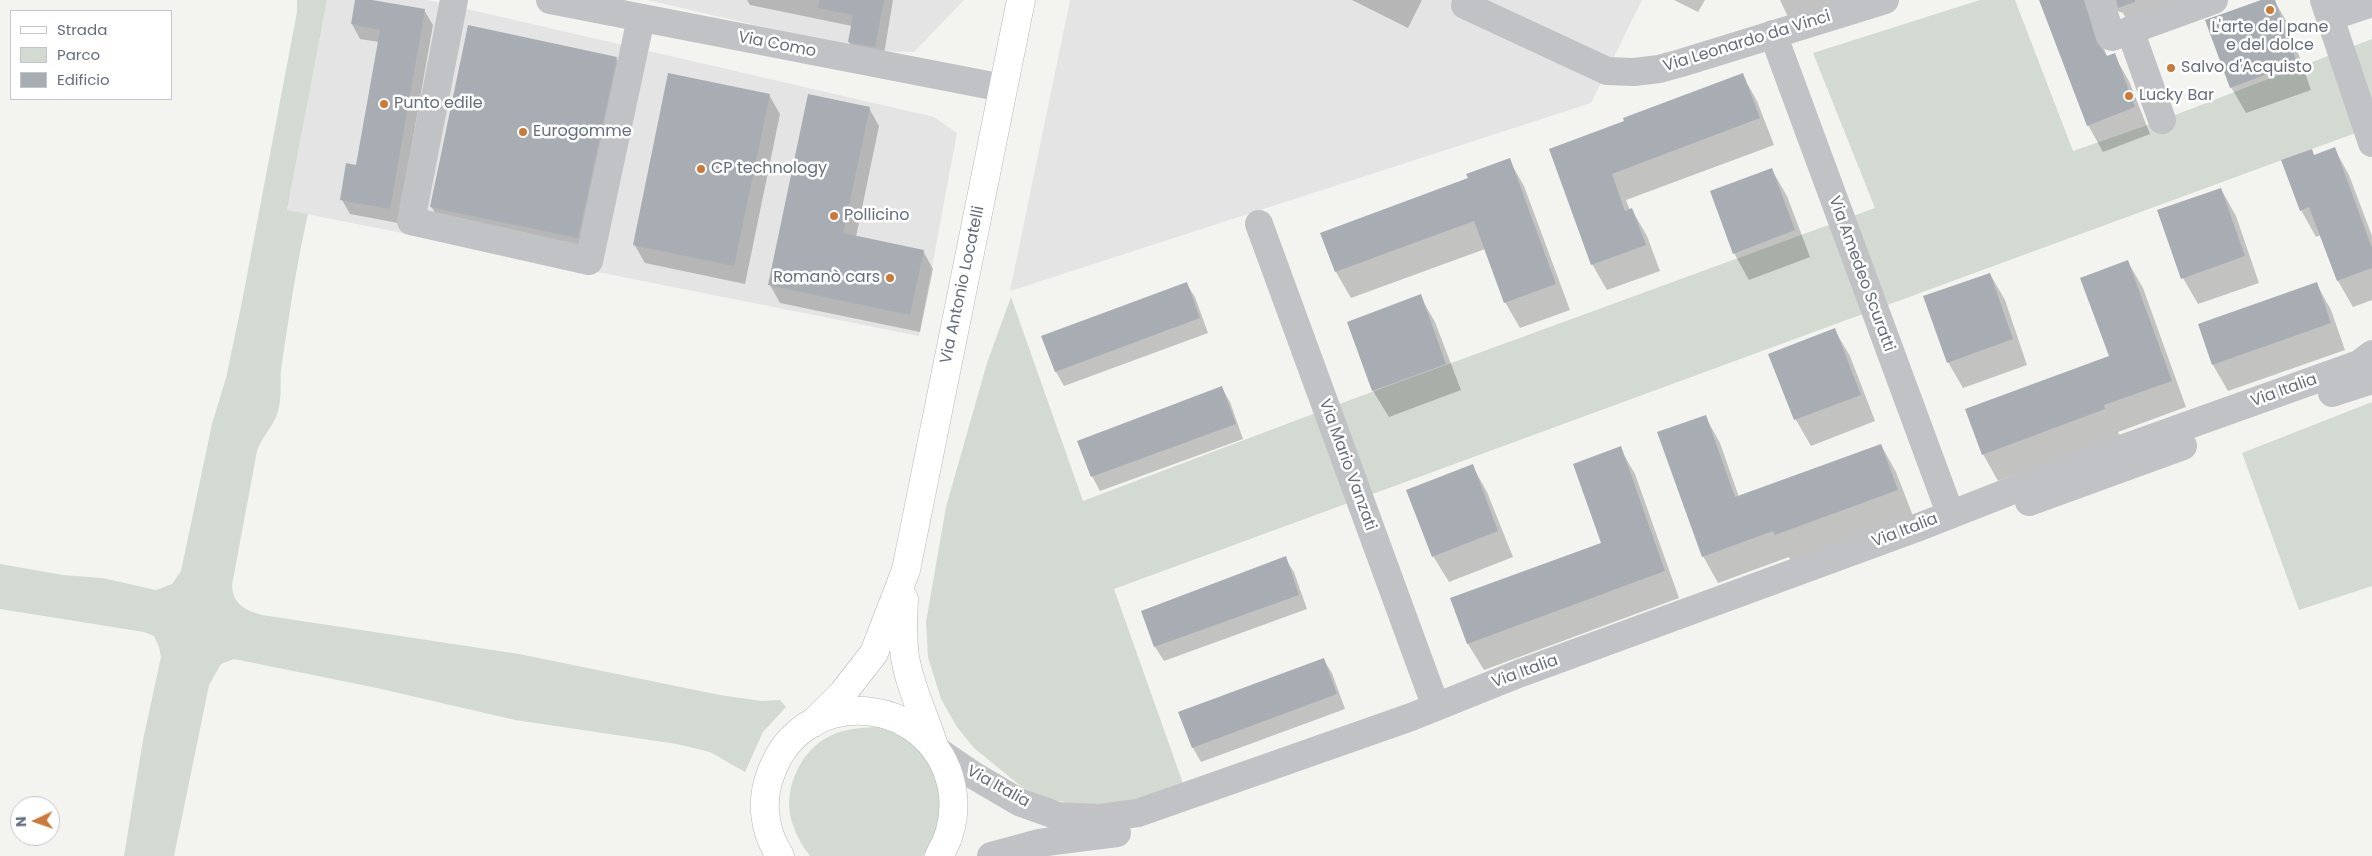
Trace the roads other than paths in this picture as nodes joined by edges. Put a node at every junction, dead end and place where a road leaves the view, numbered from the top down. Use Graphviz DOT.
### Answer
graph roads {
  1 [pos="454,0"];
  2 [pos="550,0"];
  3 [pos="1021,0"];
  4 [pos="1467,0"];
  5 [pos="1884,0"];
  6 [pos="2099,0"];
  7 [pos="2214,0"];
  8 [pos="2372,3"];
  9 [pos="2327,9"];
  10 [pos="641,18"];
  11 [pos="2130,30"];
  12 [pos="1773,34"];
  13 [pos="1004,88"];
  14 [pos="2162,120"];
  15 [pos="2372,143"];
  16 [pos="1259,224"];
  17 [pos="2372,354"];
  18 [pos="2372,380"];
  19 [pos="2039,499"];
  20 [pos="1950,513"];
  21 [pos="1876,557"];
  22 [pos="906,570"];
  23 [pos="1523,687"];
  24 [pos="1436,707"];
  25 [pos="813,723"];
  26 [pos="935,749"];
  27 [pos="1340,759"];
  28 [pos="780,856"];
  29 [pos="938,856"];
  30 [pos="991,856"];
  1 -- 10 [label="street"];
  2 -- 10 [label="street, Via Como"];
  3 -- 13 [label="main road, Via Antonio Locatelli"];
  4 -- 12 [label="street, Via Leonardo da Vinci"];
  5 -- 12 [label="street, Via Leonardo da Vinci"];
  6 -- 11 [label="street"];
  7 -- 11 [label="street"];
  8 -- 9 [label="street"];
  9 -- 15 [label="street"];
  10 -- 13 [label="street, Via Como"];
  11 -- 14 [label="street"];
  12 -- 20 [label="street, Via Amedeo Scuratti"];
  13 -- 22 [label="main road, Via Antonio Locatelli"];
  16 -- 24 [label="street, Via Mario Vanzati"];
  17 -- 20 [label="street, Via Italia"];
  18 -- 19 [label="street, Via Italia"];
  19 -- 20 [label="street"];
  19 -- 21 [label="street, Via Italia"];
  20 -- 21 [label="street"];
  20 -- 24 [label="street, Via Italia"];
  21 -- 23 [label="street, Via Italia"];
  22 -- 25 [label="main road, Via Antonio Locatelli"];
  22 -- 26 [label="main road, Via Antonio Locatelli"];
  23 -- 24 [label="street, Via Italia"];
  23 -- 27 [label="street, Via Italia"];
  24 -- 26 [label="street, Via Italia"];
  24 -- 27 [label="street, Via Italia"];
  25 -- 26 [label="main road"];
  25 -- 28 [label="main road"];
  26 -- 29 [label="main road"];
  27 -- 30 [label="street, Via Italia"];
}
